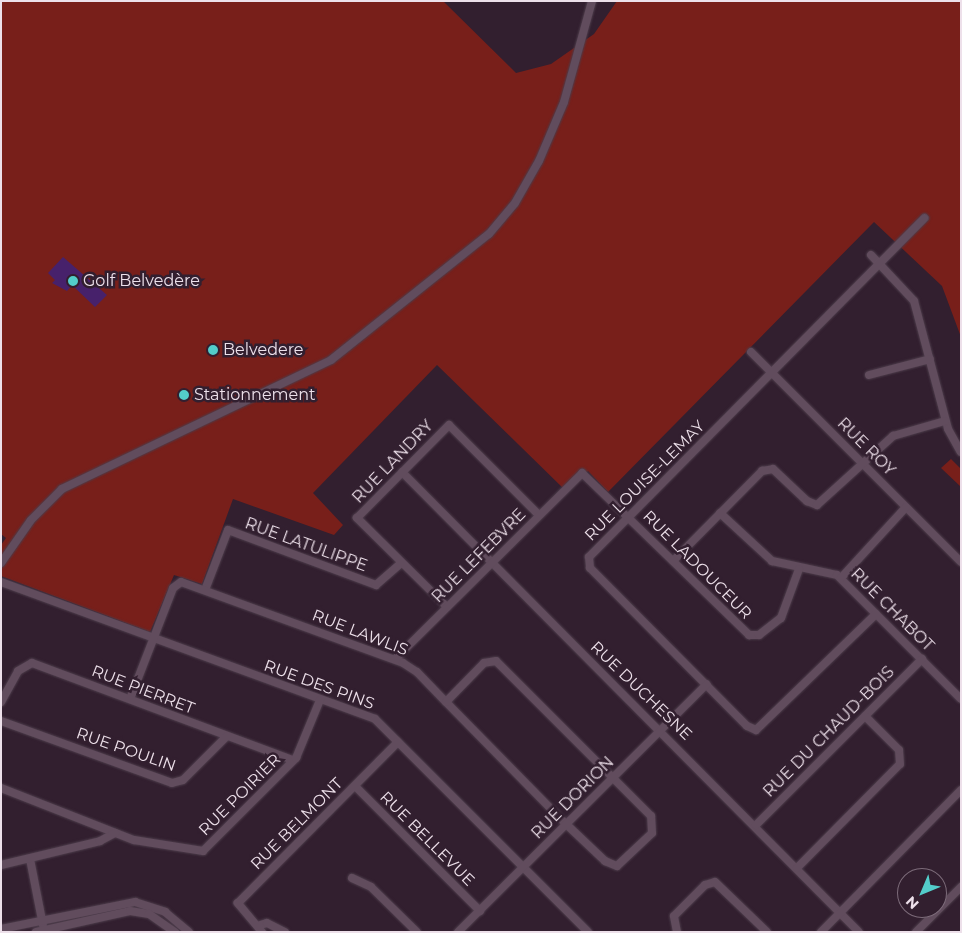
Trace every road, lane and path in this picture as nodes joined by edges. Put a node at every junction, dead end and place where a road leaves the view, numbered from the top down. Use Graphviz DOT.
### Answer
graph roads {
  1 [pos="592,1"];
  2 [pos="925,218"];
  3 [pos="871,254"];
  4 [pos="881,264"];
  5 [pos="751,352"];
  6 [pos="930,358"];
  7 [pos="774,373"];
  8 [pos="869,375"];
  9 [pos="945,420"];
  10 [pos="961,452"];
  11 [pos="863,463"];
  12 [pos="402,472"];
  13 [pos="582,473"];
  14 [pos="906,507"];
  15 [pos="720,513"];
  16 [pos="539,515"];
  17 [pos="628,516"];
  18 [pos="673,561"];
  19 [pos="492,562"];
  20 [pos="961,562"];
  21 [pos="1,563"];
  22 [pos="401,563"];
  23 [pos="799,569"];
  24 [pos="840,578"];
  25 [pos="1,582"];
  26 [pos="205,590"];
  27 [pos="447,607"];
  28 [pos="876,614"];
  29 [pos="152,640"];
  30 [pos="395,659"];
  31 [pos="922,659"];
  32 [pos="706,684"];
  33 [pos="130,699"];
  34 [pos="961,699"];
  35 [pos="320,700"];
  36 [pos="1,702"];
  37 [pos="446,702"];
  38 [pos="865,716"];
  39 [pos="1,721"];
  40 [pos="661,730"];
  41 [pos="227,736"];
  42 [pos="398,742"];
  43 [pos="293,760"];
  44 [pos="614,777"];
  45 [pos="355,786"];
  46 [pos="1,788"];
  47 [pos="961,790"];
  48 [pos="566,824"];
  49 [pos="756,825"];
  50 [pos="115,833"];
  51 [pos="30,859"];
  52 [pos="1,865"];
  53 [pos="523,868"];
  54 [pos="797,868"];
  55 [pos="352,878"];
  56 [pos="961,887"];
  57 [pos="480,910"];
  58 [pos="840,912"];
  59 [pos="179,923"];
  60 [pos="261,928"];
  61 [pos="1,929"];
  62 [pos="41,929"];
  63 [pos="174,931"];
  64 [pos="189,932"];
  65 [pos="285,932"];
  66 [pos="417,932"];
  67 [pos="458,932"];
  68 [pos="588,932"];
  69 [pos="677,932"];
  70 [pos="767,932"];
  71 [pos="821,932"];
  72 [pos="859,932"];
  73 [pos="916,932"];
  1 -- 21 [label="street"];
  2 -- 4 [label="street, RUE LOUISE-LEMAY"];
  3 -- 4 [label="street"];
  4 -- 6 [label="street"];
  4 -- 7 [label="street, RUE LOUISE-LEMAY"];
  5 -- 7 [label="street, RUE ROY"];
  6 -- 8 [label="street"];
  6 -- 9 [label="street"];
  7 -- 11 [label="street, RUE ROY"];
  7 -- 17 [label="street, RUE LOUISE-LEMAY"];
  9 -- 10 [label="street"];
  9 -- 11 [label="street"];
  11 -- 14 [label="street, RUE ROY"];
  11 -- 15 [label="street"];
  12 -- 16 [label="street, RUE LANDRY"];
  12 -- 19 [label="street, RUE DUCHESNE"];
  12 -- 22 [label="street, RUE LANDRY"];
  13 -- 16 [label="street, RUE LEFEBVRE"];
  13 -- 17 [label="street, RUE LADOUCEUR"];
  14 -- 20 [label="street, RUE ROY"];
  14 -- 24 [label="street"];
  15 -- 18 [label="street"];
  15 -- 23 [label="street, RUE CHABOT"];
  16 -- 19 [label="street, RUE LEFEBVRE"];
  17 -- 18 [label="street, RUE LADOUCEUR"];
  17 -- 32 [label="street, RUE LOUISE-LEMAY"];
  18 -- 23 [label="street, RUE LADOUCEUR"];
  19 -- 27 [label="street, RUE LEFEBVRE"];
  19 -- 40 [label="street, RUE DUCHESNE"];
  22 -- 26 [label="street, RUE LATULIPPE"];
  22 -- 27 [label="street"];
  23 -- 24 [label="street, RUE CHABOT"];
  24 -- 28 [label="street, RUE CHABOT"];
  25 -- 29 [label="street, RUE DES PINS"];
  26 -- 29 [label="street, RUE LAWLIS"];
  26 -- 30 [label="street, RUE LAWLIS"];
  27 -- 30 [label="street, RUE LEFEBVRE"];
  28 -- 31 [label="street, RUE CHABOT"];
  28 -- 32 [label="street, RUE LOUISE-LEMAY"];
  29 -- 33 [label="street"];
  29 -- 35 [label="street, RUE DES PINS"];
  30 -- 37 [label="street, RUE LAWLIS"];
  31 -- 34 [label="street, RUE CHABOT"];
  31 -- 38 [label="street, RUE DU CHAUD-BOIS"];
  32 -- 40 [label="street, RUE DORION"];
  33 -- 36 [label="street, RUE PIERRET"];
  33 -- 41 [label="street, RUE PIERRET"];
  35 -- 42 [label="street, RUE DES PINS"];
  35 -- 43 [label="street, RUE POIRIER"];
  37 -- 44 [label="street"];
  37 -- 48 [label="street, RUE LAWLIS"];
  38 -- 49 [label="street, RUE DU CHAUD-BOIS"];
  38 -- 54 [label="street"];
  39 -- 41 [label="street, RUE POULIN"];
  40 -- 44 [label="street, RUE DORION"];
  40 -- 49 [label="street, RUE DUCHESNE"];
  41 -- 43 [label="street, RUE PIERRET"];
  42 -- 45 [label="street, RUE BELMONT"];
  42 -- 53 [label="street, RUE DES PINS"];
  43 -- 50 [label="street, RUE POIRIER"];
  44 -- 48 [label="street, RUE DORION"];
  44 -- 48 [label="street, RUE LAWLIS"];
  45 -- 57 [label="street, RUE BELLEVUE"];
  45 -- 60 [label="street, RUE BELMONT"];
  46 -- 50 [label="street, RUE POIRIER"];
  47 -- 58 [label="street"];
  48 -- 53 [label="street, RUE DORION"];
  49 -- 54 [label="street, RUE DUCHESNE"];
  50 -- 51 [label="street"];
  51 -- 52 [label="street"];
  51 -- 62 [label="street"];
  53 -- 57 [label="street, RUE DORION"];
  53 -- 68 [label="street, RUE DES PINS"];
  54 -- 58 [label="street, RUE DUCHESNE"];
  55 -- 66 [label="street"];
  56 -- 73 [label="street"];
  57 -- 67 [label="street, RUE DORION"];
  58 -- 71 [label="street"];
  58 -- 72 [label="street, RUE DUCHESNE"];
  59 -- 62 [label="street"];
  59 -- 63 [label="street"];
  59 -- 64 [label="street"];
  60 -- 65 [label="street, RUE BELMONT"];
  61 -- 62 [label="street"];
  62 -- 63 [label="street"];
  69 -- 70 [label="street"];
}
